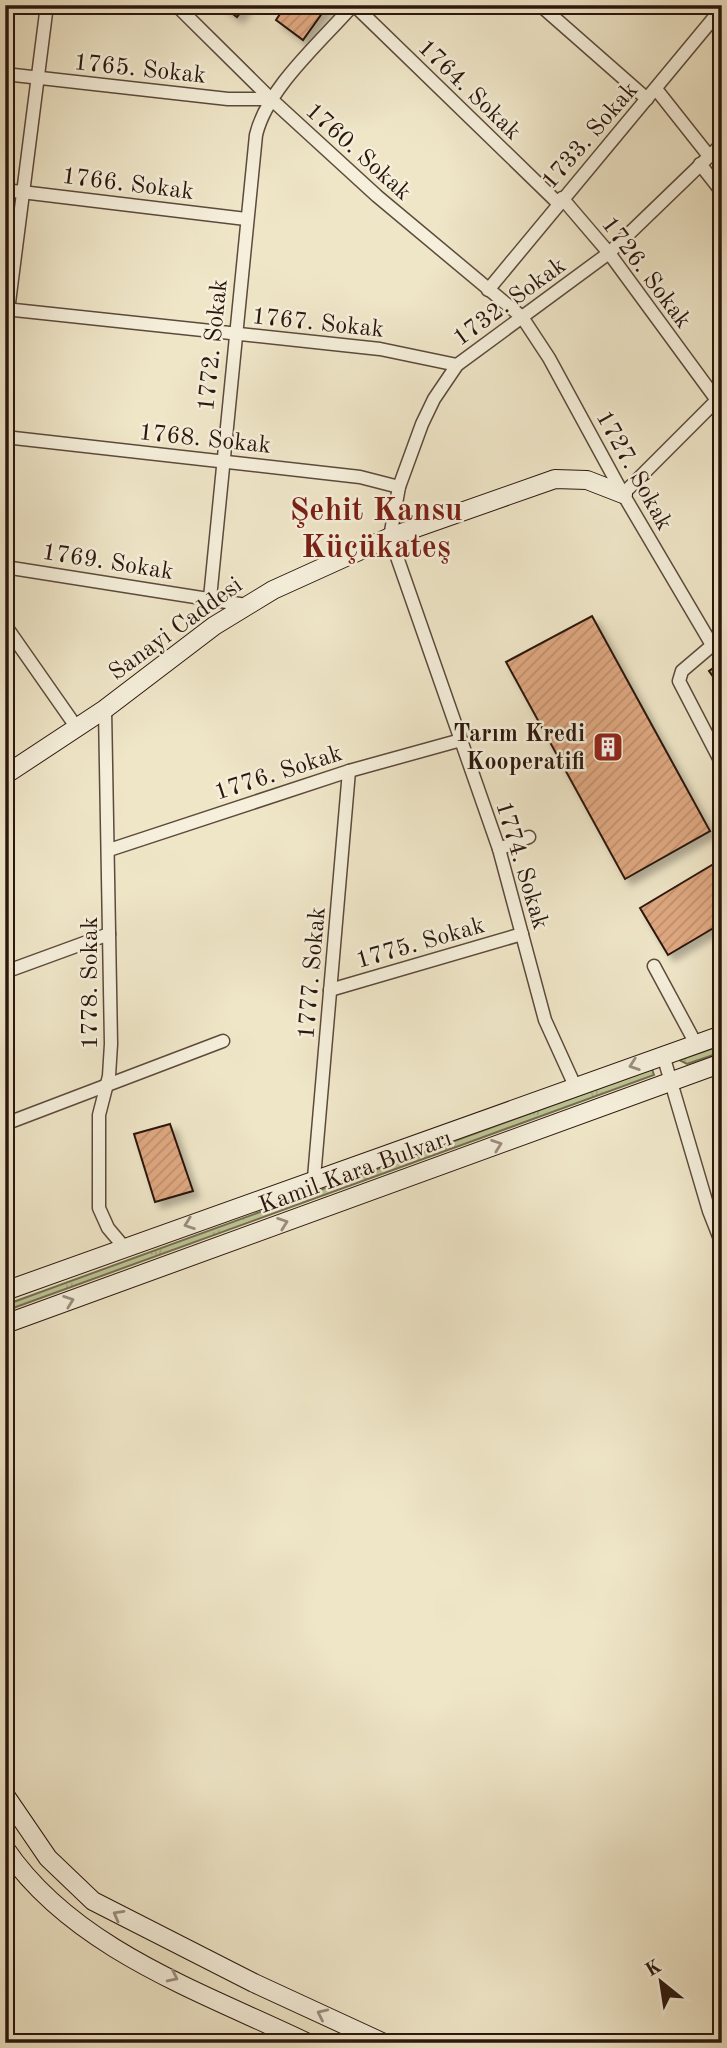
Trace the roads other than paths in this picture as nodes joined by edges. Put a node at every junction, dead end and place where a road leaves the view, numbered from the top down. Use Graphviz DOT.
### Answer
graph roads {
  1 [pos="47,5"];
  2 [pos="176,5"];
  3 [pos="353,5"];
  4 [pos="540,5"];
  5 [pos="722,8"];
  6 [pos="5,74"];
  7 [pos="38,78"];
  8 [pos="656,89"];
  9 [pos="271,99"];
  10 [pos="647,99"];
  11 [pos="722,144"];
  12 [pos="704,160"];
  13 [pos="5,190"];
  14 [pos="24,191"];
  15 [pos="722,192"];
  16 [pos="560,200"];
  17 [pos="246,219"];
  18 [pos="609,253"];
  19 [pos="488,290"];
  20 [pos="6,309"];
  21 [pos="522,317"];
  22 [pos="5,334"];
  23 [pos="234,334"];
  24 [pos="457,365"];
  25 [pos="720,401"];
  26 [pos="5,437"];
  27 [pos="222,461"];
  28 [pos="399,487"];
  29 [pos="622,494"];
  30 [pos="390,537"];
  31 [pos="5,567"];
  32 [pos="210,598"];
  33 [pos="246,605"];
  34 [pos="5,625"];
  35 [pos="717,641"];
  36 [pos="105,709"];
  37 [pos="77,728"];
  38 [pos="461,740"];
  39 [pos="722,764"];
  40 [pos="349,771"];
  41 [pos="5,775"];
  42 [pos="529,837"];
  43 [pos="499,849"];
  44 [pos="110,850"];
  45 [pos="109,934"];
  46 [pos="522,934"];
  47 [pos="654,966"];
  48 [pos="5,972"];
  49 [pos="330,990"];
  50 [pos="722,1035"];
  51 [pos="223,1041"];
  52 [pos="696,1044"];
  53 [pos="663,1055"];
  54 [pos="722,1063"];
  55 [pos="670,1082"];
  56 [pos="575,1086"];
  57 [pos="105,1087"];
  58 [pos="5,1124"];
  59 [pos="314,1178"];
  60 [pos="722,1244"];
  61 [pos="124,1247"];
  62 [pos="5,1291"];
  63 [pos="5,1324"];
  64 [pos="5,1795"];
  65 [pos="5,1848"];
  66 [pos="308,2043"];
  67 [pos="384,2043"];
  1 -- 7 [label="street"];
  2 -- 9 [label="street, 1760. Sokak"];
  3 -- 9 [label="street, 1772. Sokak"];
  3 -- 16 [label="street, 1764. Sokak"];
  4 -- 10 [label="street"];
  5 -- 8 [label="street, 1733. Sokak"];
  6 -- 7 [label="street, 1765. Sokak"];
  7 -- 9 [label="street, 1765. Sokak"];
  7 -- 14 [label="street"];
  8 -- 10 [label="street, 1733. Sokak"];
  8 -- 12 [label="street"];
  9 -- 17 [label="street, 1772. Sokak"];
  9 -- 19 [label="street, 1760. Sokak"];
  10 -- 16 [label="street, 1733. Sokak"];
  11 -- 12 [label="street, 1732. Sokak"];
  12 -- 15 [label="street"];
  12 -- 18 [label="street, 1732. Sokak"];
  13 -- 14 [label="street, 1766. Sokak"];
  14 -- 17 [label="street, 1766. Sokak"];
  14 -- 20 [label="street"];
  16 -- 18 [label="street, 1726. Sokak"];
  16 -- 19 [label="street, 1733. Sokak"];
  17 -- 23 [label="street, 1772. Sokak"];
  18 -- 21 [label="street, 1732. Sokak"];
  18 -- 25 [label="street, 1726. Sokak"];
  19 -- 21 [label="street, 1760. Sokak"];
  20 -- 22 [label="street"];
  20 -- 23 [label="street, 1767. Sokak"];
  21 -- 24 [label="street, 1732. Sokak"];
  21 -- 29 [label="street, 1727. Sokak"];
  23 -- 24 [label="street, 1767. Sokak"];
  23 -- 27 [label="street, 1772. Sokak"];
  24 -- 28 [label="street, 1732. Sokak"];
  25 -- 29 [label="street"];
  26 -- 27 [label="street, 1768. Sokak"];
  27 -- 28 [label="street, 1768. Sokak"];
  27 -- 32 [label="street, 1772. Sokak"];
  28 -- 30 [label="street, 1732. Sokak"];
  29 -- 30 [label="main road, Sanayi Caddesi"];
  29 -- 35 [label="street, 1727. Sokak"];
  30 -- 33 [label="main road, Sanayi Caddesi"];
  30 -- 38 [label="street, 1774. Sokak"];
  31 -- 32 [label="street, 1769. Sokak"];
  32 -- 33 [label="street, 1769. Sokak"];
  33 -- 36 [label="main road, Sanayi Caddesi"];
  34 -- 37 [label="street"];
  35 -- 39 [label="street"];
  36 -- 37 [label="main road, Sanayi Caddesi"];
  36 -- 44 [label="street, 1778. Sokak"];
  37 -- 41 [label="main road, Sanayi Caddesi"];
  38 -- 40 [label="street, 1776. Sokak"];
  38 -- 43 [label="street, 1774. Sokak"];
  40 -- 44 [label="street, 1776. Sokak"];
  40 -- 49 [label="street, 1777. Sokak"];
  42 -- 43 [label="street"];
  43 -- 46 [label="street, 1774. Sokak"];
  44 -- 45 [label="street, 1778. Sokak"];
  45 -- 48 [label="street"];
  45 -- 57 [label="street, 1778. Sokak"];
  46 -- 49 [label="street, 1775. Sokak"];
  46 -- 56 [label="street, 1774. Sokak"];
  47 -- 52 [label="street"];
  49 -- 59 [label="street, 1777. Sokak"];
  50 -- 52 [label="main road, Kamil Kara Bulvarı"];
  51 -- 57 [label="street"];
  52 -- 53 [label="main road, Kamil Kara Bulvarı"];
  53 -- 55 [label="street"];
  53 -- 56 [label="main road, Kamil Kara Bulvarı, one-way"];
  54 -- 55 [label="main road, Kamil Kara Bulvarı"];
  55 -- 60 [label="street"];
  63 -- 55 [label="main road, Kamil Kara Bulvarı, one-way"];
  56 -- 59 [label="main road, Kamil Kara Bulvarı"];
  57 -- 58 [label="street"];
  57 -- 61 [label="street, 1778. Sokak"];
  59 -- 61 [label="main road, Kamil Kara Bulvarı, one-way"];
  61 -- 62 [label="main road, Kamil Kara Bulvarı"];
  67 -- 64 [label="main road, one-way"];
  65 -- 66 [label="main road, one-way"];
}
